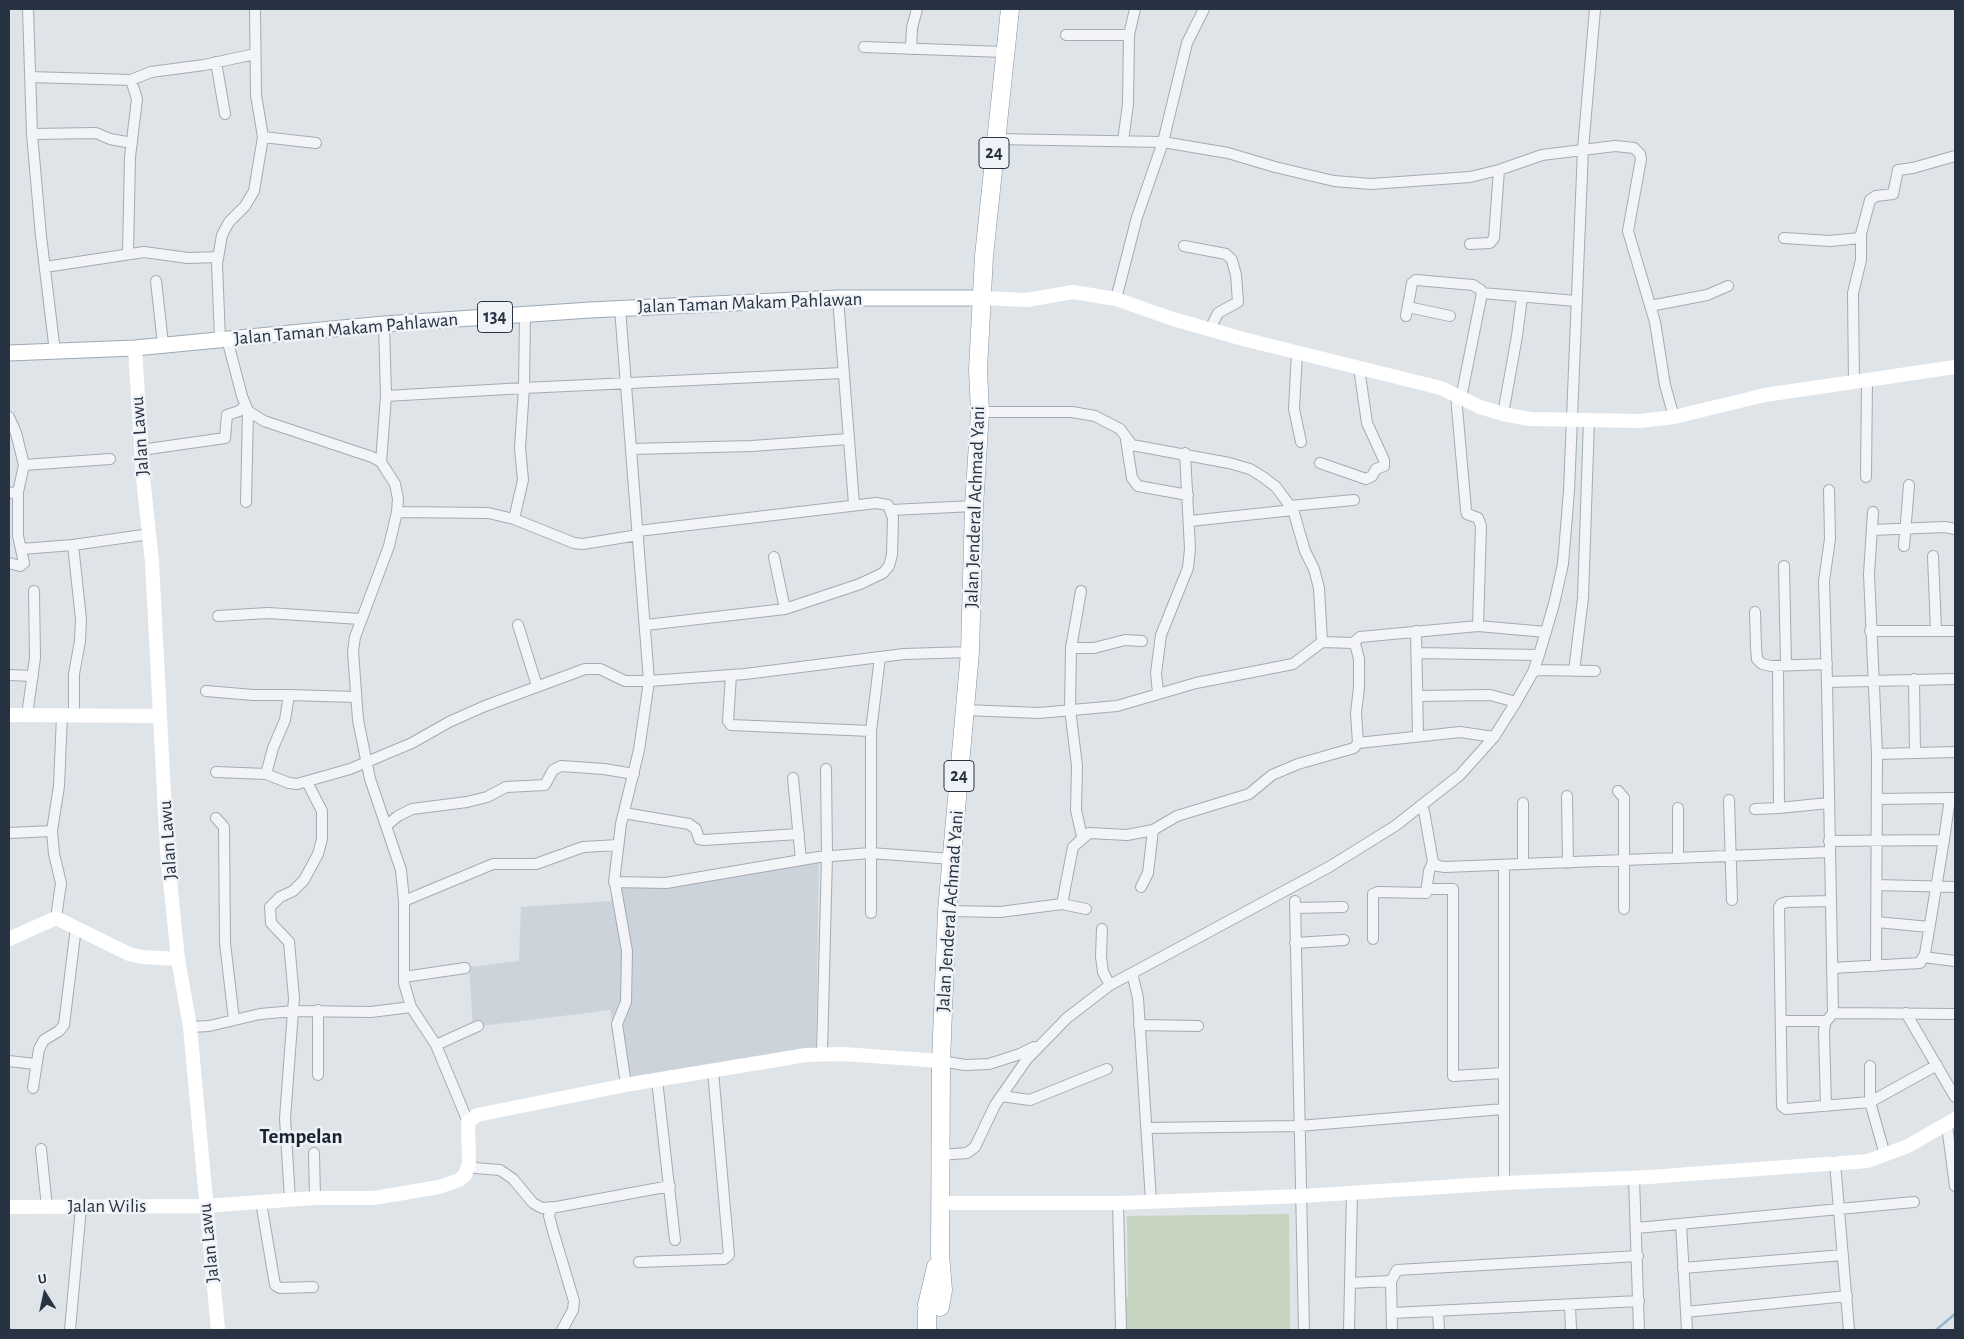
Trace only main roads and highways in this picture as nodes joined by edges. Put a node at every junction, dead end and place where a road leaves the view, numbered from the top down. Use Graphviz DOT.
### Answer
graph roads {
  1 [pos="1010,9"];
  2 [pos="983,298"];
  3 [pos="135,348"];
  4 [pos="9,353"];
  5 [pos="1955,367"];
  6 [pos="9,715"];
  7 [pos="159,716"];
  8 [pos="9,939"];
  9 [pos="178,959"];
  10 [pos="941,1061"];
  11 [pos="1951,1123"];
  12 [pos="940,1204"];
  13 [pos="9,1206"];
  14 [pos="205,1206"];
  15 [pos="933,1309"];
  16 [pos="218,1330"];
  17 [pos="927,1330"];
  18 [pos="939,1330"];
  1 -- 2 [label="highway, 24"];
  2 -- 3 [label="main road, Jalan Taman Makam Pahlawan / 134"];
  2 -- 5 [label="main road"];
  2 -- 10 [label="highway, Jalan Jenderal Achmad Yani / 24"];
  3 -- 4 [label="main road, Jalan Taman Makam Pahlawan / 134"];
  3 -- 7 [label="main road, Jalan Lawu"];
  6 -- 7 [label="main road"];
  7 -- 9 [label="main road, Jalan Lawu"];
  8 -- 9 [label="main road"];
  9 -- 14 [label="main road, Jalan Lawu"];
  10 -- 12 [label="highway, Jalan Jenderal Achmad Yani / 24"];
  10 -- 14 [label="main road, Jalan Wilis"];
  11 -- 12 [label="main road"];
  12 -- 15 [label="highway, Jalan Jenderal Achmad Yani / 24"];
  13 -- 14 [label="main road, Jalan Wilis"];
  14 -- 16 [label="main road, Jalan Lawu"];
  15 -- 17 [label="highway, Jalan Jenderal Achmad Yani / 24"];
  15 -- 18 [label="highway, Jalan Jenderal Achmad Yani / 24"];
}
